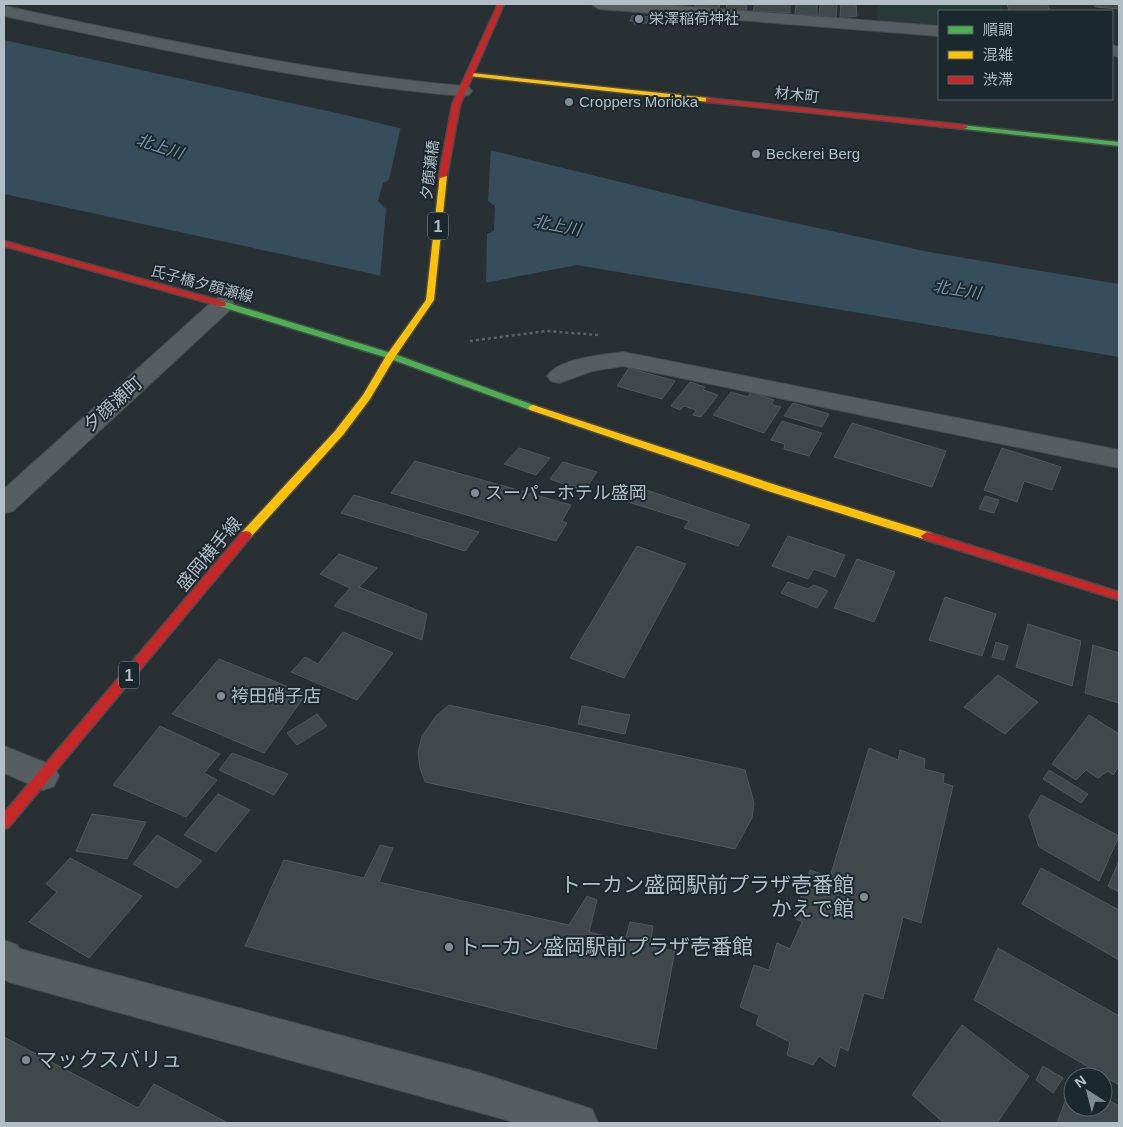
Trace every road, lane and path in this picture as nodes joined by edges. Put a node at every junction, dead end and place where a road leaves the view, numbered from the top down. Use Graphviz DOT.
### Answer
graph roads {
  1 [pos="501,4"];
  2 [pos="599,4"];
  3 [pos="4,11"];
  4 [pos="938,31"];
  5 [pos="464,90"];
  6 [pos="1119,144"];
  7 [pos="4,243"];
  8 [pos="430,300"];
  9 [pos="223,304"];
  10 [pos="391,356"];
  11 [pos="559,376"];
  12 [pos="1119,459"];
  13 [pos="4,504"];
  14 [pos="1119,596"];
  15 [pos="4,759"];
  16 [pos="43,776"];
  17 [pos="4,823"];
  18 [pos="4,957"];
  19 [pos="578,1123"];
  1 -- 5 [label="main road, 1"];
  2 -- 4 [label="street"];
  3 -- 5 [label="street"];
  5 -- 6 [label="main road, 材木町"];
  5 -- 8 [label="main road, 夕顔瀬橋 / 1"];
  7 -- 9 [label="main road, 氏子橋夕顔瀬線"];
  8 -- 10 [label="main road, 盛岡横手線 / 1"];
  9 -- 10 [label="main road, 氏子橋夕顔瀬線"];
  9 -- 13 [label="street, 夕顔瀬町"];
  10 -- 14 [label="main road, 氏子橋夕顔瀬線"];
  10 -- 16 [label="main road, 盛岡横手線 / 1"];
  11 -- 12 [label="street"];
  15 -- 16 [label="street"];
  16 -- 17 [label="main road, 盛岡横手線 / 1"];
  18 -- 19 [label="street"];
}
